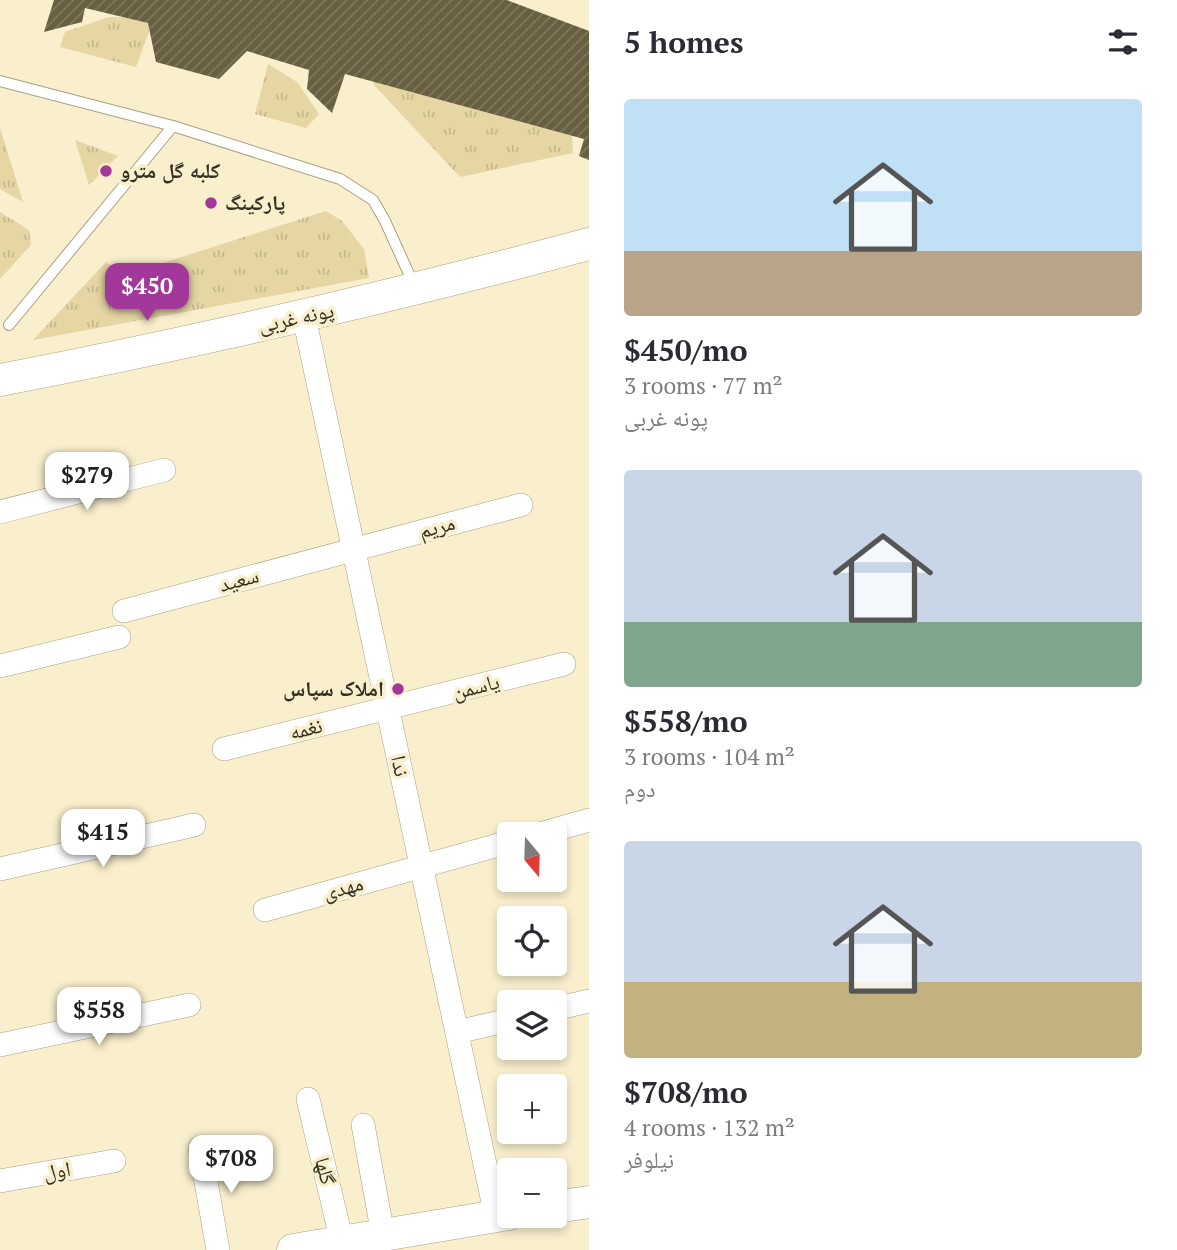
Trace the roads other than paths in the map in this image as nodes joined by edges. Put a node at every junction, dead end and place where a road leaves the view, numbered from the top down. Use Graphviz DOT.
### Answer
graph roads {
  1 [pos="0,81"];
  2 [pos="173,126"];
  3 [pos="589,244"];
  4 [pos="416,290"];
  5 [pos="304,317"];
  6 [pos="9,325"];
  7 [pos="0,380"];
  8 [pos="164,470"];
  9 [pos="521,505"];
  10 [pos="0,512"];
  11 [pos="353,550"];
  12 [pos="124,611"];
  13 [pos="119,637"];
  14 [pos="564,664"];
  15 [pos="0,666"];
  16 [pos="387,709"];
  17 [pos="224,749"];
  18 [pos="589,820"];
  19 [pos="194,825"];
  20 [pos="567,826"];
  21 [pos="497,845"];
  22 [pos="421,866"];
  23 [pos="0,869"];
  24 [pos="265,910"];
  25 [pos="589,1001"];
  26 [pos="189,1005"];
  27 [pos="567,1006"];
  28 [pos="497,1023"];
  29 [pos="457,1032"];
  30 [pos="0,1045"];
  31 [pos="308,1099"];
  32 [pos="363,1125"];
  33 [pos="200,1147"];
  34 [pos="114,1161"];
  35 [pos="0,1181"];
  36 [pos="497,1191"];
  37 [pos="589,1202"];
  38 [pos="567,1205"];
  39 [pos="497,1216"];
  40 [pos="396,1239"];
  41 [pos="342,1242"];
  42 [pos="218,1250"];
  43 [pos="293,1250"];
  1 -- 2 [label="lane"];
  2 -- 4 [label="lane"];
  2 -- 6 [label="lane"];
  3 -- 4 [label="street, پونه غربی"];
  4 -- 5 [label="street, پونه غربی"];
  5 -- 7 [label="street, پونه غربی"];
  5 -- 11 [label="street, ندا"];
  8 -- 10 [label="street"];
  9 -- 11 [label="street, مریم"];
  11 -- 12 [label="street, سعید"];
  11 -- 16 [label="street, ندا"];
  13 -- 15 [label="street"];
  14 -- 16 [label="street, یاسمن"];
  16 -- 17 [label="street, نغمه"];
  16 -- 22 [label="street, ندا"];
  18 -- 20 [label="street"];
  19 -- 23 [label="street"];
  21 -- 22 [label="street, مهدی"];
  22 -- 24 [label="street, مهدی"];
  22 -- 29 [label="street, ندا"];
  25 -- 27 [label="street"];
  26 -- 30 [label="street"];
  28 -- 29 [label="street"];
  29 -- 36 [label="street, ندا"];
  31 -- 41 [label="street, گلها"];
  32 -- 40 [label="street"];
  33 -- 42 [label="street"];
  34 -- 35 [label="street, اول"];
  37 -- 38 [label="street"];
  39 -- 40 [label="street"];
  40 -- 41 [label="street"];
  41 -- 43 [label="street"];
}
